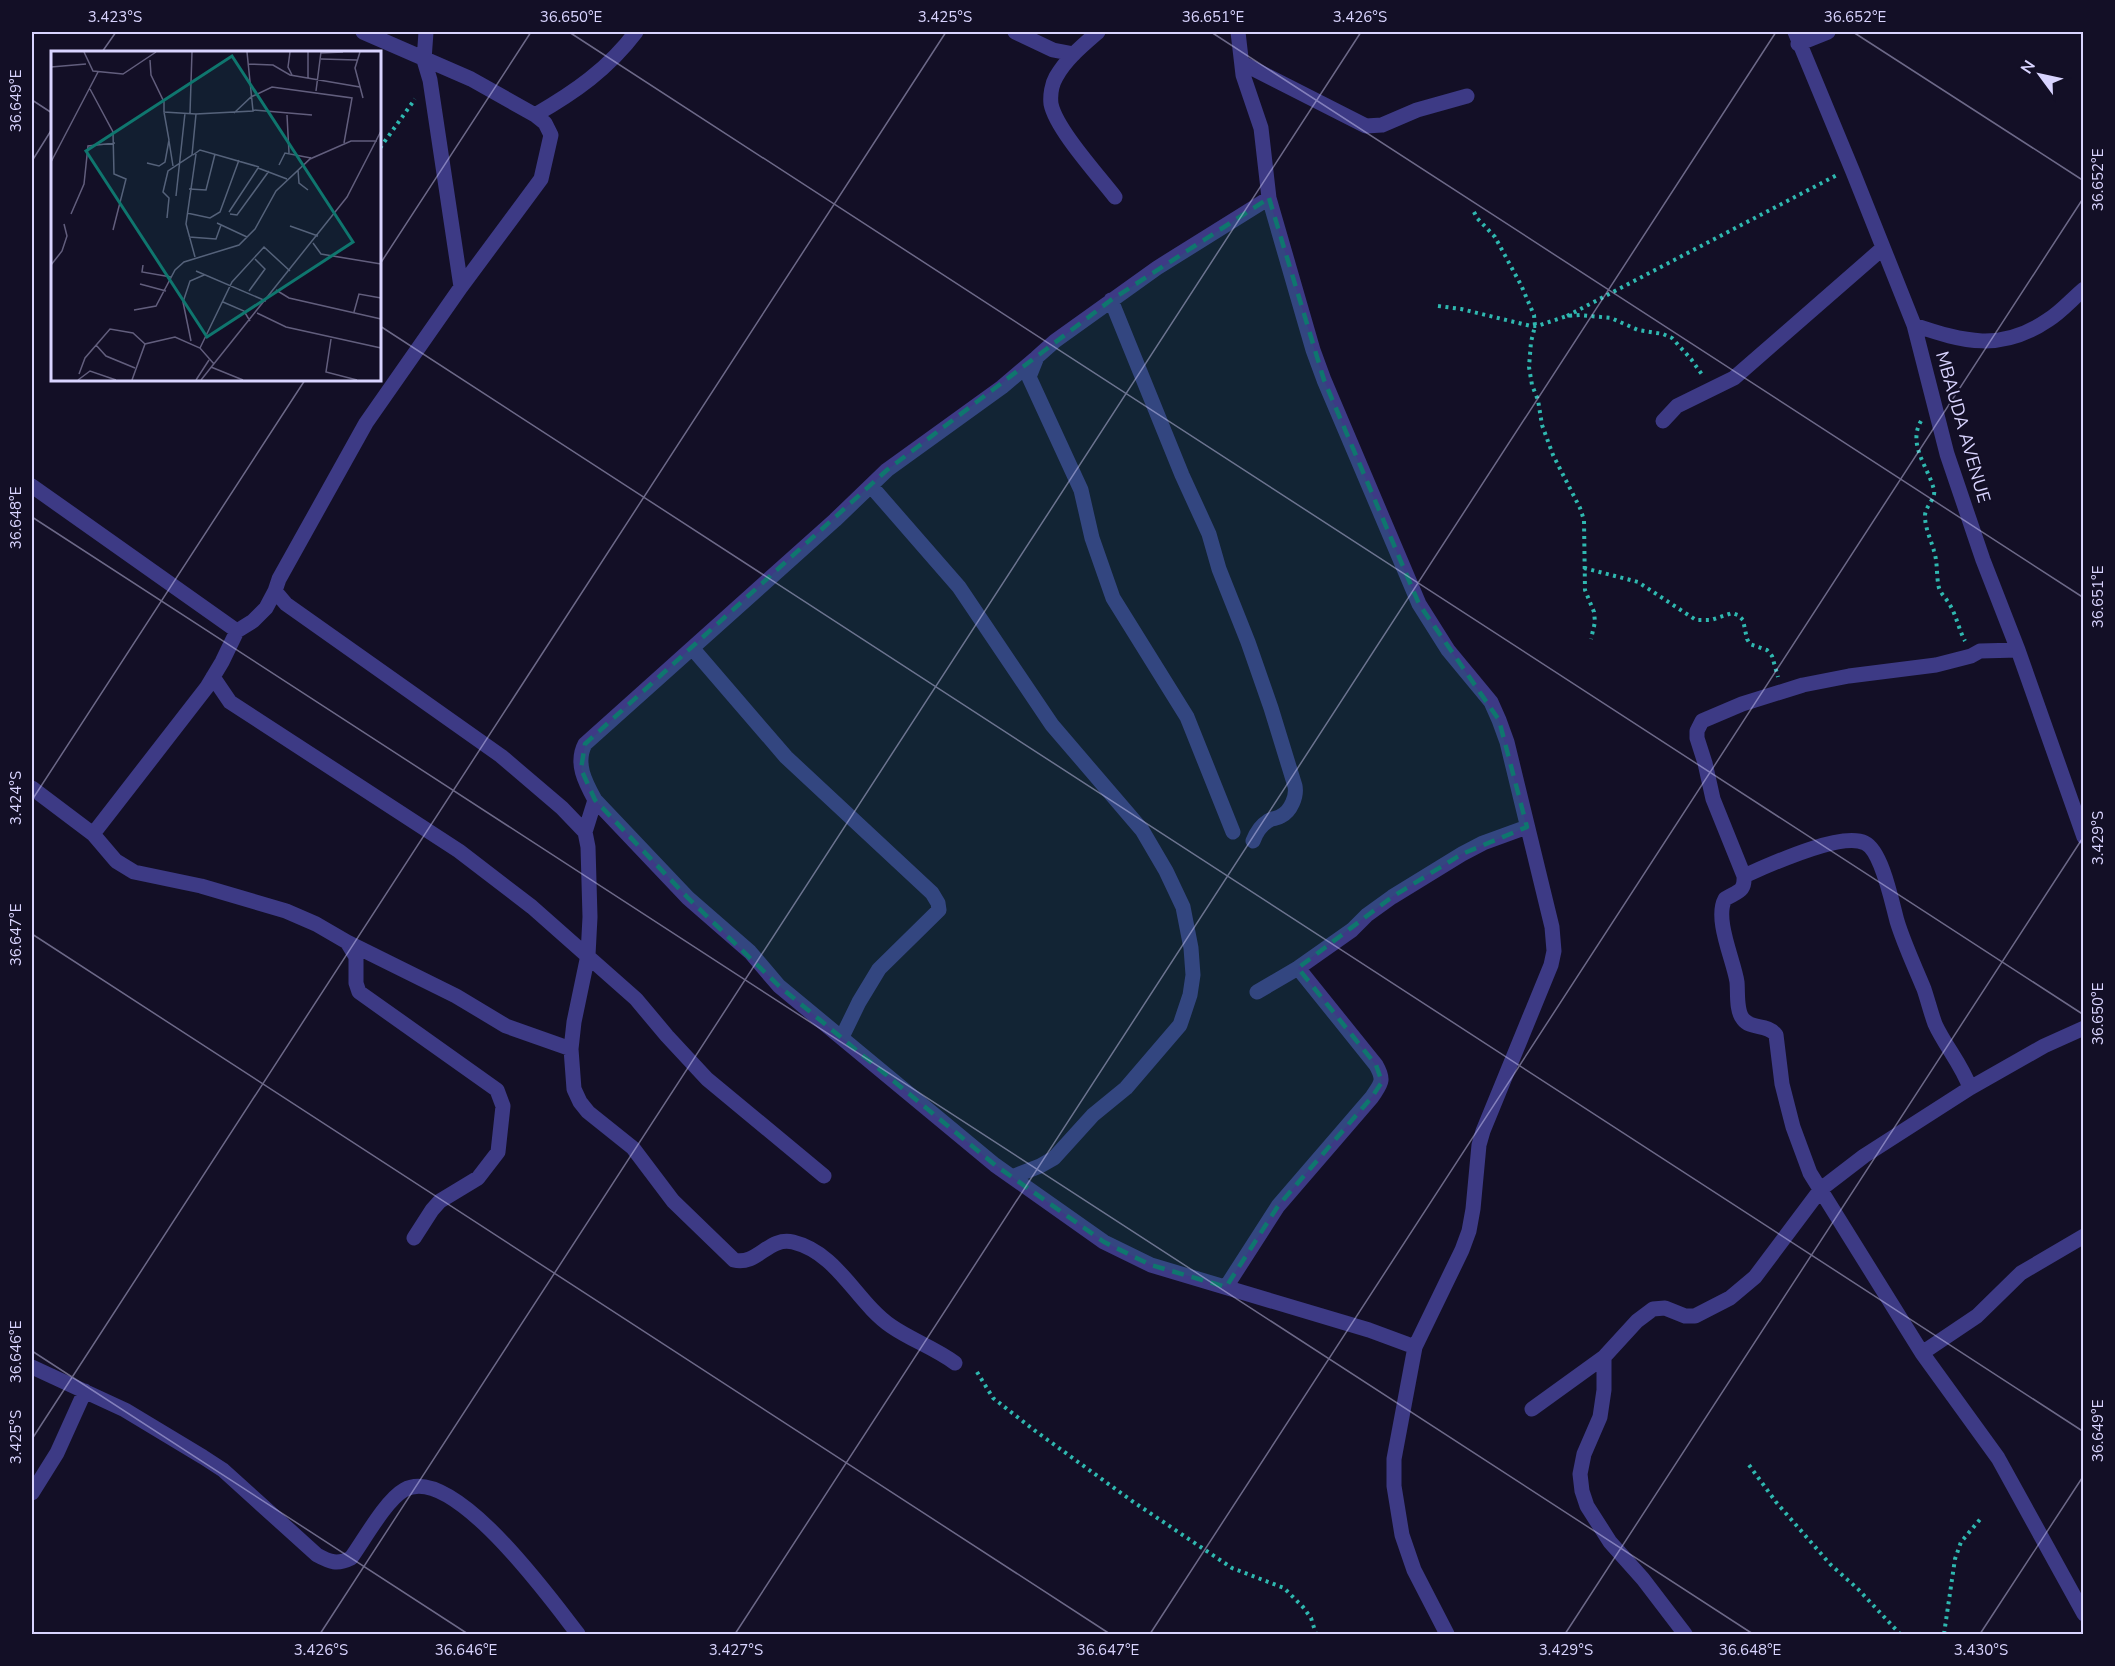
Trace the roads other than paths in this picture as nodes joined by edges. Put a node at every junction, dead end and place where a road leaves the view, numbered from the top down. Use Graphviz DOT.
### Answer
graph roads {
  1 [pos="363,32"];
  2 [pos="426,32"];
  3 [pos="636,32"];
  4 [pos="1015,32"];
  5 [pos="1098,32"];
  6 [pos="1238,32"];
  7 [pos="1828,32"];
  8 [pos="1796,38"];
  9 [pos="1074,54"];
  10 [pos="424,60"];
  11 [pos="1242,63"];
  12 [pos="1467,96"];
  13 [pos="535,115"];
  14 [pos="1114,197"];
  15 [pos="1269,198"];
  16 [pos="1883,248"];
  17 [pos="461,287"];
  18 [pos="2084,289"];
  19 [pos="1111,300"];
  20 [pos="1914,325"];
  21 [pos="1037,357"];
  22 [pos="1663,421"];
  23 [pos="32,486"];
  24 [pos="870,486"];
  25 [pos="275,591"];
  26 [pos="237,631"];
  27 [pos="693,649"];
  28 [pos="2018,650"];
  29 [pos="213,677"];
  30 [pos="32,788"];
  31 [pos="595,800"];
  32 [pos="1527,827"];
  33 [pos="585,832"];
  34 [pos="1233,832"];
  35 [pos="93,834"];
  36 [pos="2084,837"];
  37 [pos="1252,841"];
  38 [pos="1744,876"];
  39 [pos="347,942"];
  40 [pos="588,955"];
  41 [pos="1298,968"];
  42 [pos="1257,992"];
  43 [pos="2084,1028"];
  44 [pos="842,1037"];
  45 [pos="571,1049"];
  46 [pos="1970,1088"];
  47 [pos="825,1176"];
  48 [pos="1012,1177"];
  49 [pos="1821,1189"];
  50 [pos="2084,1236"];
  51 [pos="414,1238"];
  52 [pos="1226,1287"];
  53 [pos="1415,1347"];
  54 [pos="1922,1353"];
  55 [pos="1604,1358"];
  56 [pos="955,1363"];
  57 [pos="32,1367"];
  58 [pos="85,1391"];
  59 [pos="1532,1409"];
  60 [pos="32,1493"];
  61 [pos="2084,1614"];
  62 [pos="578,1635"];
  63 [pos="1447,1635"];
  64 [pos="1685,1635"];
  1 -- 10 [label="street"];
  2 -- 10 [label="street"];
  3 -- 13 [label="street"];
  4 -- 9 [label="street"];
  5 -- 9 [label="street"];
  6 -- 11 [label="street"];
  7 -- 8 [label="street"];
  8 -- 16 [label="street, MBAUDA AVENUE"];
  9 -- 14 [label="street"];
  10 -- 13 [label="street"];
  10 -- 17 [label="street"];
  11 -- 12 [label="street"];
  11 -- 15 [label="street"];
  13 -- 17 [label="street"];
  15 -- 19 [label="street"];
  15 -- 32 [label="street"];
  16 -- 20 [label="street, MBAUDA AVENUE"];
  16 -- 22 [label="street"];
  17 -- 25 [label="street"];
  18 -- 20 [label="street"];
  19 -- 21 [label="street"];
  19 -- 37 [label="street"];
  20 -- 28 [label="street, MBAUDA AVENUE"];
  21 -- 24 [label="street"];
  21 -- 34 [label="street"];
  23 -- 26 [label="street"];
  24 -- 27 [label="street"];
  24 -- 48 [label="street"];
  25 -- 26 [label="street"];
  25 -- 33 [label="street"];
  26 -- 29 [label="street"];
  27 -- 31 [label="street"];
  27 -- 44 [label="street"];
  28 -- 36 [label="street, MBAUDA AVENUE"];
  28 -- 38 [label="street"];
  29 -- 35 [label="street"];
  29 -- 40 [label="street"];
  30 -- 35 [label="street"];
  31 -- 33 [label="street"];
  31 -- 44 [label="street"];
  32 -- 41 [label="street"];
  32 -- 53 [label="street"];
  33 -- 40 [label="street"];
  35 -- 39 [label="street"];
  38 -- 46 [label="street"];
  38 -- 49 [label="street"];
  39 -- 45 [label="street"];
  39 -- 51 [label="street"];
  40 -- 45 [label="street"];
  40 -- 47 [label="street"];
  41 -- 42 [label="street"];
  41 -- 52 [label="street"];
  43 -- 46 [label="street"];
  44 -- 48 [label="street"];
  45 -- 56 [label="street"];
  46 -- 49 [label="street"];
  48 -- 52 [label="street"];
  49 -- 54 [label="street"];
  49 -- 55 [label="street"];
  50 -- 54 [label="street"];
  52 -- 53 [label="street"];
  53 -- 63 [label="street"];
  54 -- 61 [label="street"];
  55 -- 59 [label="street"];
  55 -- 64 [label="street"];
  57 -- 58 [label="street"];
  58 -- 60 [label="street"];
  58 -- 62 [label="street"];
}
